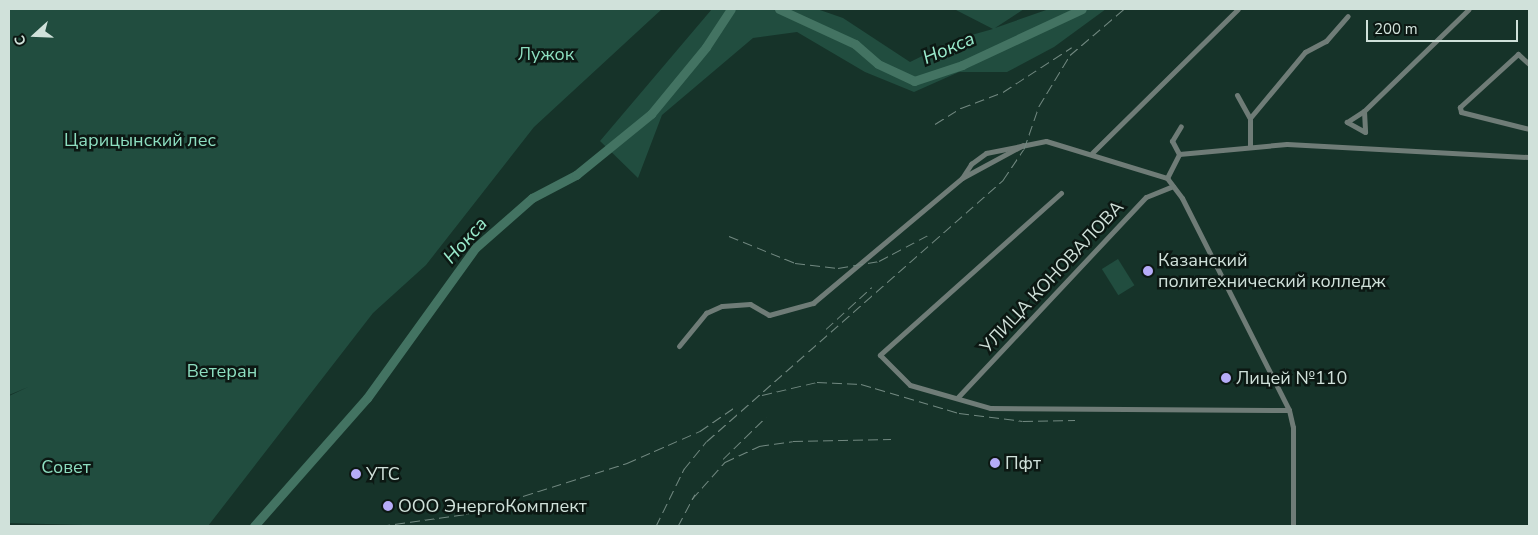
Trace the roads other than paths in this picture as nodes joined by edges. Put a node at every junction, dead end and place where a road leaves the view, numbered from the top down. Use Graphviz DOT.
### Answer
graph roads {
  1 [pos="1238,9"];
  2 [pos="1468,9"];
  3 [pos="1348,16"];
  4 [pos="1529,64"];
  5 [pos="1237,95"];
  6 [pos="1364,111"];
  7 [pos="1250,118"];
  8 [pos="1181,126"];
  9 [pos="1529,129"];
  10 [pos="1023,145"];
  11 [pos="1250,147"];
  12 [pos="1092,153"];
  13 [pos="1179,154"];
  14 [pos="1529,157"];
  15 [pos="962,178"];
  16 [pos="1167,178"];
  17 [pos="1173,186"];
  18 [pos="1061,193"];
  19 [pos="679,346"];
  20 [pos="958,397"];
  21 [pos="1289,410"];
  22 [pos="1293,526"];
  1 -- 12 [label="street"];
  2 -- 6 [label="street"];
  3 -- 7 [label="street"];
  4 -- 9 [label="street"];
  5 -- 7 [label="street"];
  7 -- 11 [label="street"];
  8 -- 13 [label="street"];
  10 -- 12 [label="street"];
  10 -- 15 [label="street"];
  10 -- 15 [label="street"];
  11 -- 13 [label="street"];
  11 -- 14 [label="street"];
  12 -- 16 [label="street"];
  13 -- 16 [label="street"];
  15 -- 19 [label="street"];
  16 -- 17 [label="street"];
  17 -- 20 [label="street, УЛИЦА КОНОВАЛОВА"];
  17 -- 21 [label="street"];
  18 -- 20 [label="street"];
  20 -- 21 [label="street"];
  21 -- 22 [label="street"];
}
